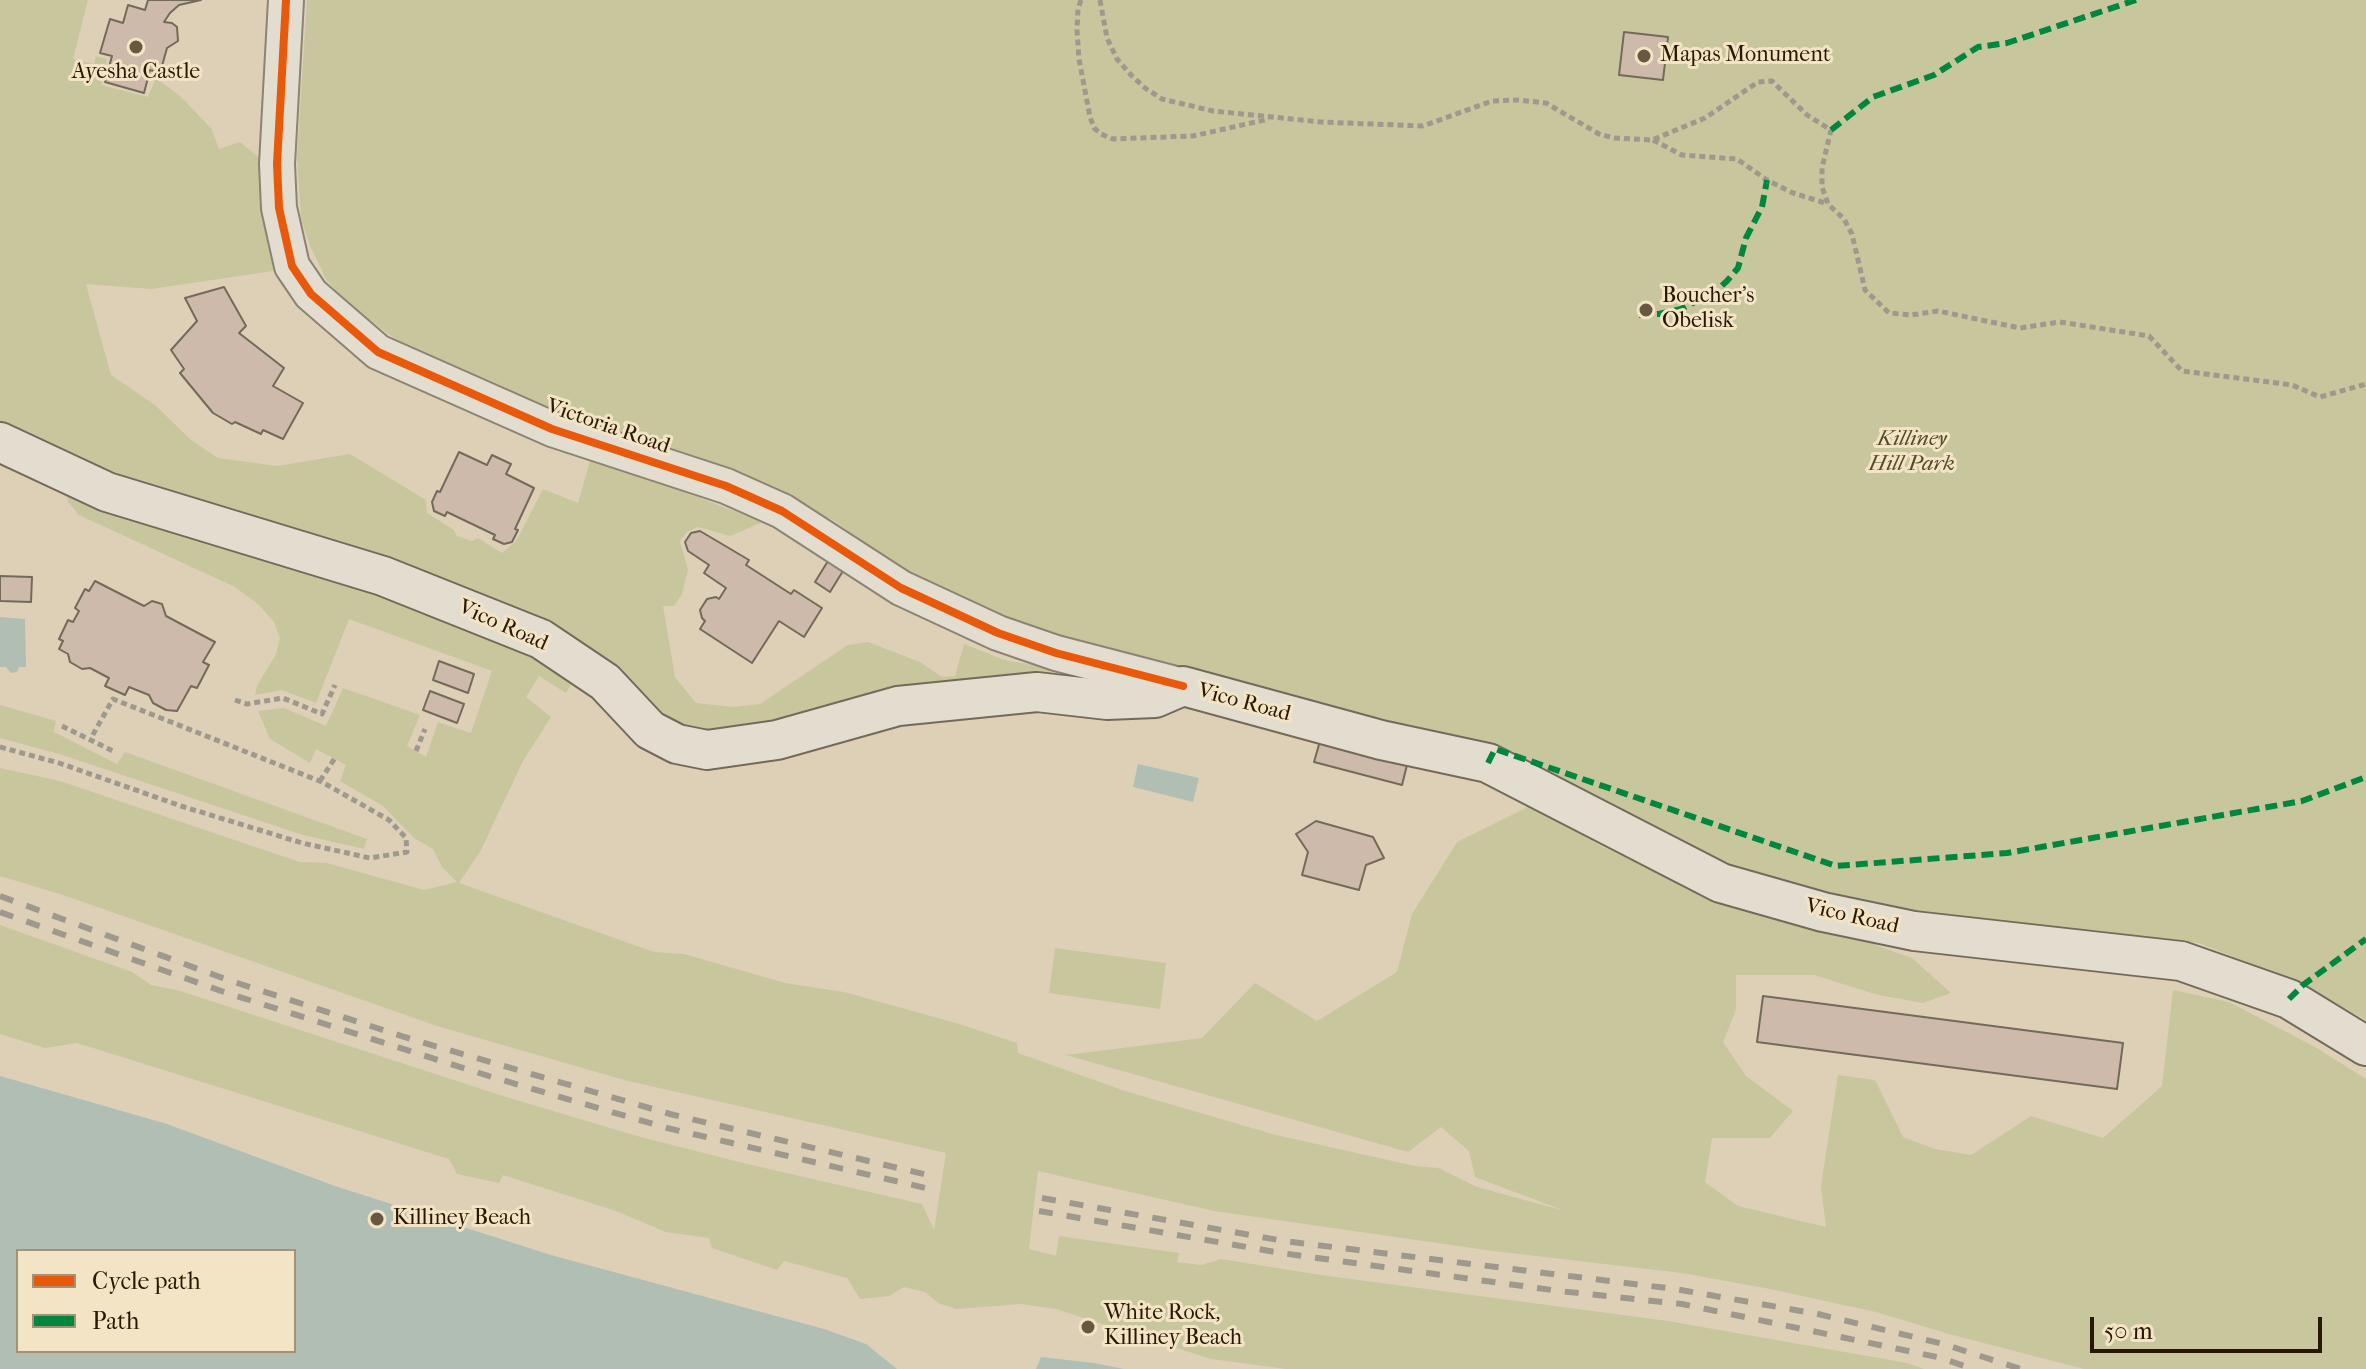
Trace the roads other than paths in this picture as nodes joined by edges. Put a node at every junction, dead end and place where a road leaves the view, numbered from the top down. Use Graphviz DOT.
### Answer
graph roads {
  1 [pos="286,0"];
  2 [pos="0,442"];
  3 [pos="1183,686"];
  4 [pos="2366,1046"];
  1 -- 3 [label="street, Victoria Road"];
  2 -- 3 [label="main road, Vico Road"];
  3 -- 4 [label="main road, Vico Road"];
}
